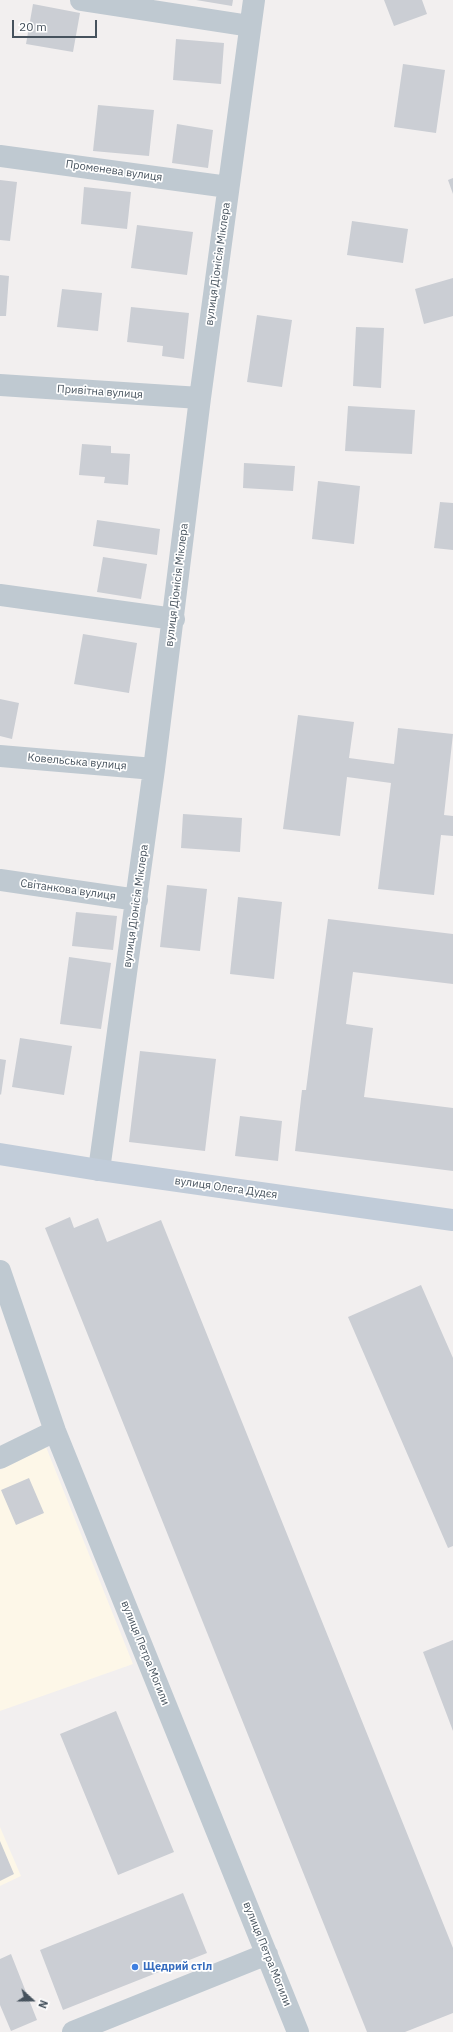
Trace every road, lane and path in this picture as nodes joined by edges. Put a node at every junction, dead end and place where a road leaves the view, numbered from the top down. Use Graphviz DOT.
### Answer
graph roads {
  1 [pos="81,0"];
  2 [pos="254,0"];
  3 [pos="250,26"];
  4 [pos="0,156"];
  5 [pos="228,187"];
  6 [pos="0,385"];
  7 [pos="200,398"];
  8 [pos="0,595"];
  9 [pos="174,619"];
  10 [pos="0,756"];
  11 [pos="154,768"];
  12 [pos="0,880"];
  13 [pos="137,900"];
  14 [pos="0,1154"];
  15 [pos="99,1170"];
  16 [pos="453,1220"];
  17 [pos="0,1271"];
  18 [pos="55,1431"];
  19 [pos="0,1458"];
  20 [pos="267,1954"];
  21 [pos="73,2032"];
  22 [pos="298,2032"];
  1 -- 3 [label="street"];
  2 -- 3 [label="street, вулиця Діонісія Міклера"];
  3 -- 5 [label="street, вулиця Діонісія Міклера"];
  4 -- 5 [label="street, Променева вулиця"];
  5 -- 7 [label="street, вулиця Діонісія Міклера"];
  6 -- 7 [label="street, Привітна вулиця"];
  7 -- 9 [label="street, вулиця Діонісія Міклера"];
  8 -- 9 [label="street"];
  9 -- 11 [label="street, вулиця Діонісія Міклера"];
  10 -- 11 [label="street, Ковельська вулиця"];
  11 -- 13 [label="street, вулиця Діонісія Міклера"];
  12 -- 13 [label="street, Світанкова вулиця"];
  13 -- 15 [label="street, вулиця Діонісія Міклера"];
  14 -- 15 [label="main road, вулиця Олега Дудєя"];
  15 -- 16 [label="main road, вулиця Олега Дудєя"];
  17 -- 18 [label="street, вулиця Петра Могили"];
  18 -- 19 [label="street"];
  18 -- 20 [label="street, вулиця Петра Могили"];
  20 -- 21 [label="street"];
  20 -- 22 [label="street, вулиця Петра Могили"];
}
